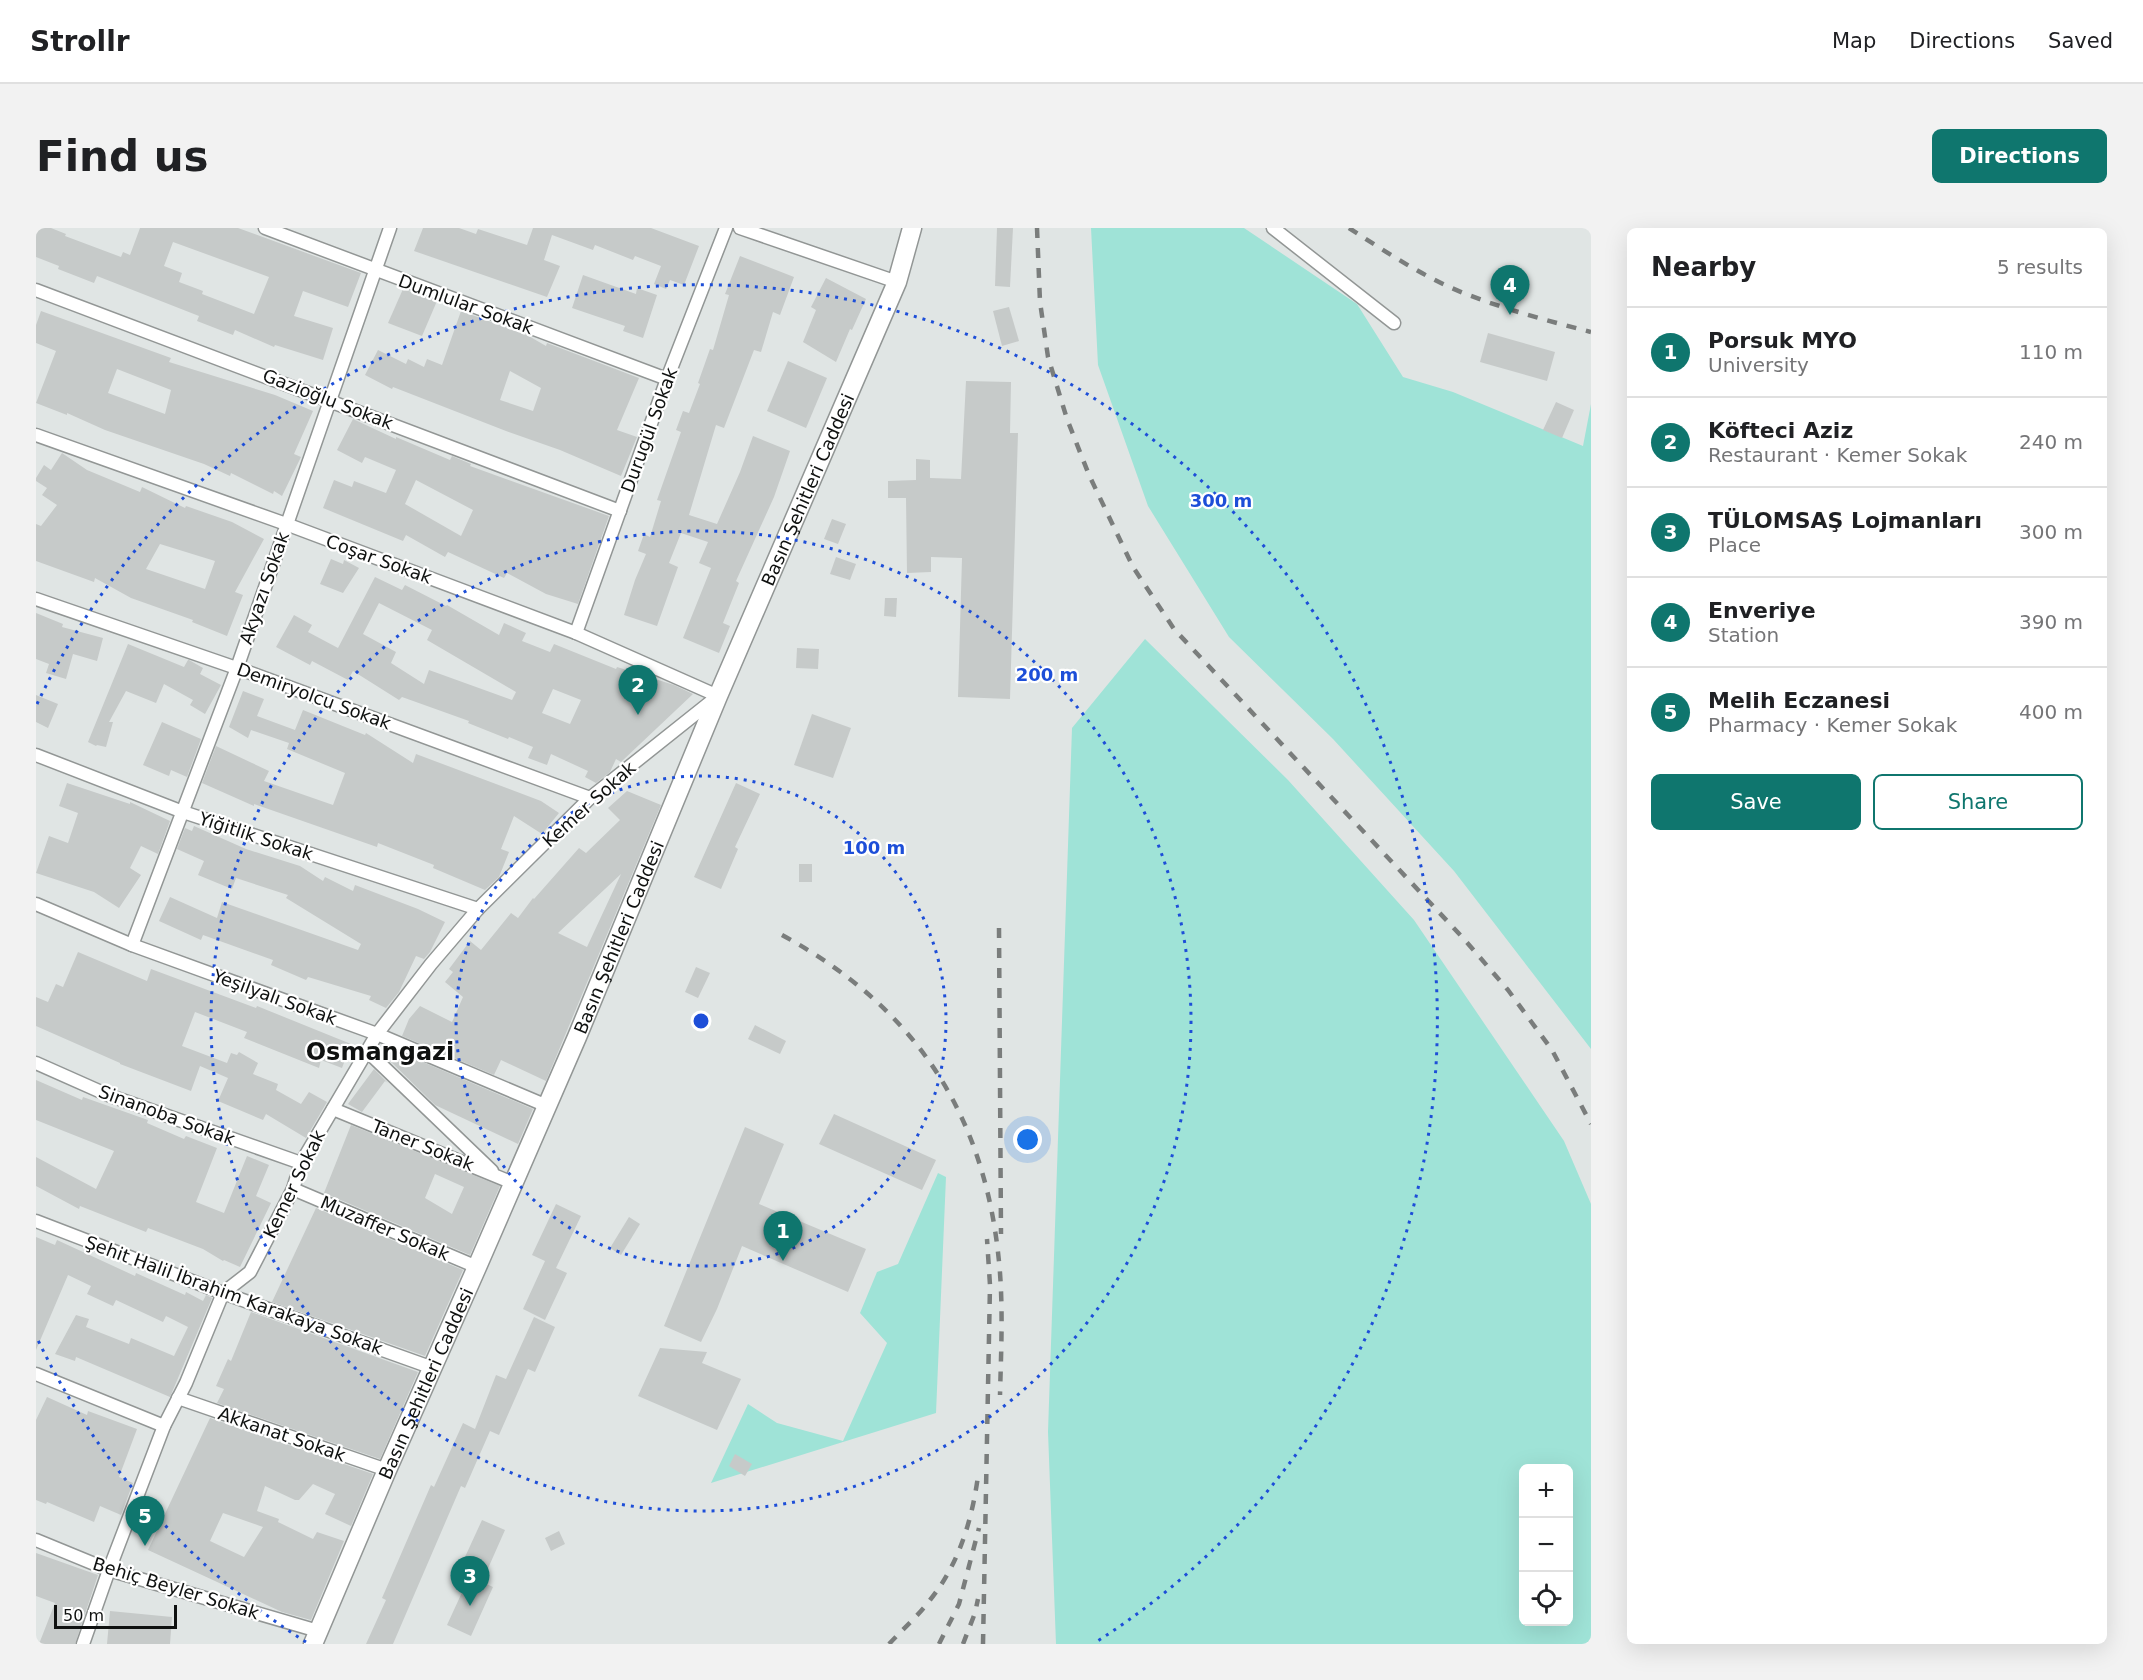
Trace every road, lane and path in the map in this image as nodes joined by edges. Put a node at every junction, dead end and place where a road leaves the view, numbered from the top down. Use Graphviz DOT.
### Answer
graph roads {
  1 [pos="266,228"];
  2 [pos="390,228"];
  3 [pos="726,228"];
  4 [pos="740,228"];
  5 [pos="912,228"];
  6 [pos="1272,228"];
  7 [pos="376,271"];
  8 [pos="897,282"];
  9 [pos="36,290"];
  10 [pos="1394,322"];
  11 [pos="667,379"];
  12 [pos="330,400"];
  13 [pos="36,435"];
  14 [pos="620,511"];
  15 [pos="286,524"];
  16 [pos="36,599"];
  17 [pos="576,633"];
  18 [pos="237,668"];
  19 [pos="718,696"];
  20 [pos="36,756"];
  21 [pos="590,798"];
  22 [pos="183,812"];
  23 [pos="36,904"];
  24 [pos="478,909"];
  25 [pos="132,945"];
  26 [pos="377,1034"];
  27 [pos="367,1051"];
  28 [pos="36,1063"];
  29 [pos="547,1106"];
  30 [pos="333,1109"];
  31 [pos="301,1163"];
  32 [pos="505,1179"];
  33 [pos="293,1189"];
  34 [pos="36,1221"];
  35 [pos="477,1267"];
  36 [pos="223,1293"];
  37 [pos="433,1368"];
  38 [pos="36,1374"];
  39 [pos="178,1398"];
  40 [pos="164,1426"];
  41 [pos="387,1470"];
  42 [pos="36,1540"];
  43 [pos="108,1570"];
  44 [pos="315,1637"];
  45 [pos="83,1644"];
  1 -- 7 [label="street, Dumlular Sokak"];
  2 -- 7 [label="street, Akyazı Sokak"];
  3 -- 11 [label="street, Durugül Sokak"];
  4 -- 8 [label="street"];
  5 -- 8 [label="main road, Basın Şehitleri Caddesi"];
  6 -- 10 [label="street"];
  7 -- 11 [label="street, Dumlular Sokak"];
  7 -- 12 [label="street, Akyazı Sokak"];
  8 -- 19 [label="main road, Basın Şehitleri Caddesi"];
  9 -- 12 [label="street, Gazioğlu Sokak"];
  11 -- 14 [label="street, Durugül Sokak"];
  12 -- 14 [label="street, Gazioğlu Sokak"];
  12 -- 15 [label="street, Akyazı Sokak"];
  13 -- 15 [label="street, Coşar Sokak"];
  14 -- 17 [label="street, Durugül Sokak"];
  15 -- 17 [label="street, Coşar Sokak"];
  15 -- 18 [label="street, Akyazı Sokak"];
  16 -- 18 [label="street, Demiryolcu Sokak"];
  17 -- 19 [label="street, Coşar Sokak"];
  18 -- 21 [label="street, Demiryolcu Sokak"];
  18 -- 22 [label="street, Akyazı Sokak"];
  19 -- 21 [label="street, Kemer Sokak"];
  19 -- 29 [label="main road, Basın Şehitleri Caddesi"];
  20 -- 22 [label="street, Yiğitlik Sokak"];
  21 -- 24 [label="street, Kemer Sokak"];
  22 -- 24 [label="street, Yiğitlik Sokak"];
  22 -- 25 [label="street, Akyazı Sokak"];
  23 -- 25 [label="street, Yeşilyalı Sokak"];
  24 -- 26 [label="street, Kemer Sokak"];
  25 -- 26 [label="street, Yeşilyalı Sokak"];
  26 -- 27 [label="street, Kemer Sokak"];
  26 -- 29 [label="street, Yeşilyalı Sokak"];
  27 -- 30 [label="street, Kemer Sokak"];
  27 -- 32 [label="street"];
  28 -- 31 [label="street, Sinanoba Sokak"];
  29 -- 32 [label="main road, Basın Şehitleri Caddesi"];
  30 -- 31 [label="street, Kemer Sokak"];
  30 -- 32 [label="street, Taner Sokak"];
  31 -- 33 [label="street, Kemer Sokak"];
  32 -- 35 [label="main road, Basın Şehitleri Caddesi"];
  33 -- 35 [label="street, Muzaffer Sokak"];
  33 -- 36 [label="street, Kemer Sokak"];
  34 -- 36 [label="street, Şehit Halil İbrahim Karakaya Sokak"];
  35 -- 37 [label="main road, Basın Şehitleri Caddesi"];
  36 -- 37 [label="street, Şehit Halil İbrahim Karakaya Sokak"];
  36 -- 39 [label="street, Kemer Sokak"];
  37 -- 41 [label="main road, Basın Şehitleri Caddesi"];
  38 -- 40 [label="street"];
  39 -- 40 [label="street, Kemer Sokak"];
  39 -- 41 [label="street, Akkanat Sokak"];
  40 -- 43 [label="street, Kemer Sokak"];
  41 -- 44 [label="main road, Basın Şehitleri Caddesi"];
  42 -- 43 [label="street, Behiç Beyler Sokak"];
  43 -- 44 [label="street, Behiç Beyler Sokak"];
  43 -- 45 [label="street, Kemer Sokak"];
}
